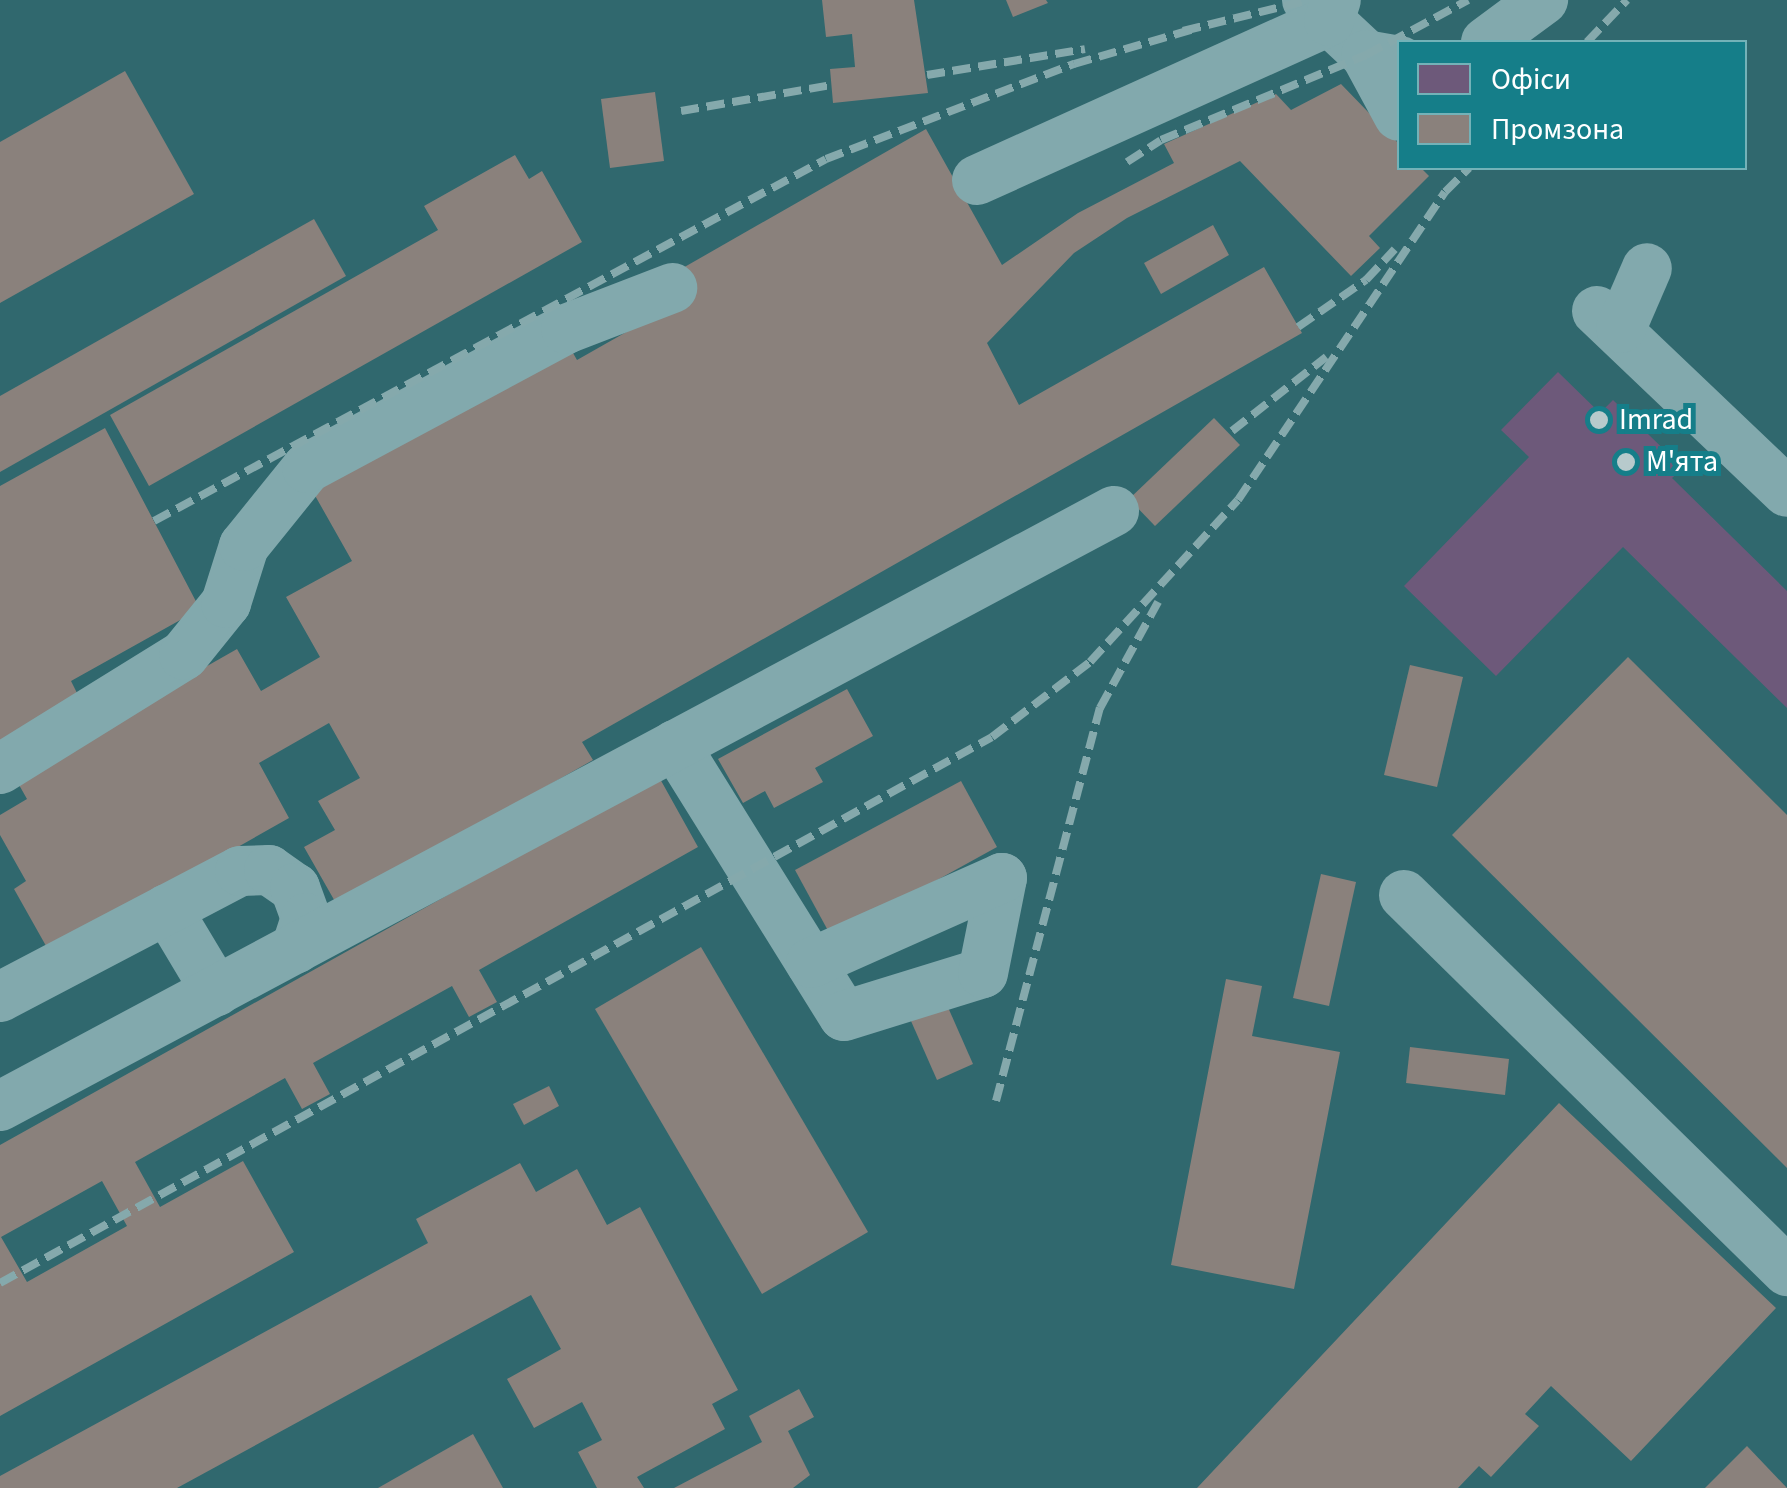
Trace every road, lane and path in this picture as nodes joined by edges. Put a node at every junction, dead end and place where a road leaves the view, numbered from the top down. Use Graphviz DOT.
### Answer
graph roads {
  1 [pos="1543,0"];
  2 [pos="1324,7"];
  3 [pos="1489,40"];
  4 [pos="1382,58"];
  5 [pos="1397,109"];
  6 [pos="977,180"];
  7 [pos="1646,268"];
  8 [pos="672,288"];
  9 [pos="1787,492"];
  10 [pos="1114,511"];
  11 [pos="675,746"];
  12 [pos="0,769"];
  13 [pos="1404,894"];
  14 [pos="167,910"];
  15 [pos="296,948"];
  16 [pos="811,964"];
  17 [pos="216,991"];
  18 [pos="0,997"];
  19 [pos="0,1106"];
  20 [pos="1787,1271"];
  1 -- 3 [label="street"];
  2 -- 4 [label="street"];
  2 -- 6 [label="street"];
  4 -- 5 [label="street"];
  7 -- 9 [label="street"];
  8 -- 12 [label="street"];
  10 -- 11 [label="street"];
  11 -- 15 [label="street"];
  11 -- 16 [label="street"];
  13 -- 20 [label="street"];
  14 -- 15 [label="street"];
  14 -- 17 [label="street"];
  14 -- 18 [label="street"];
  15 -- 17 [label="street"];
  17 -- 19 [label="street"];
}
